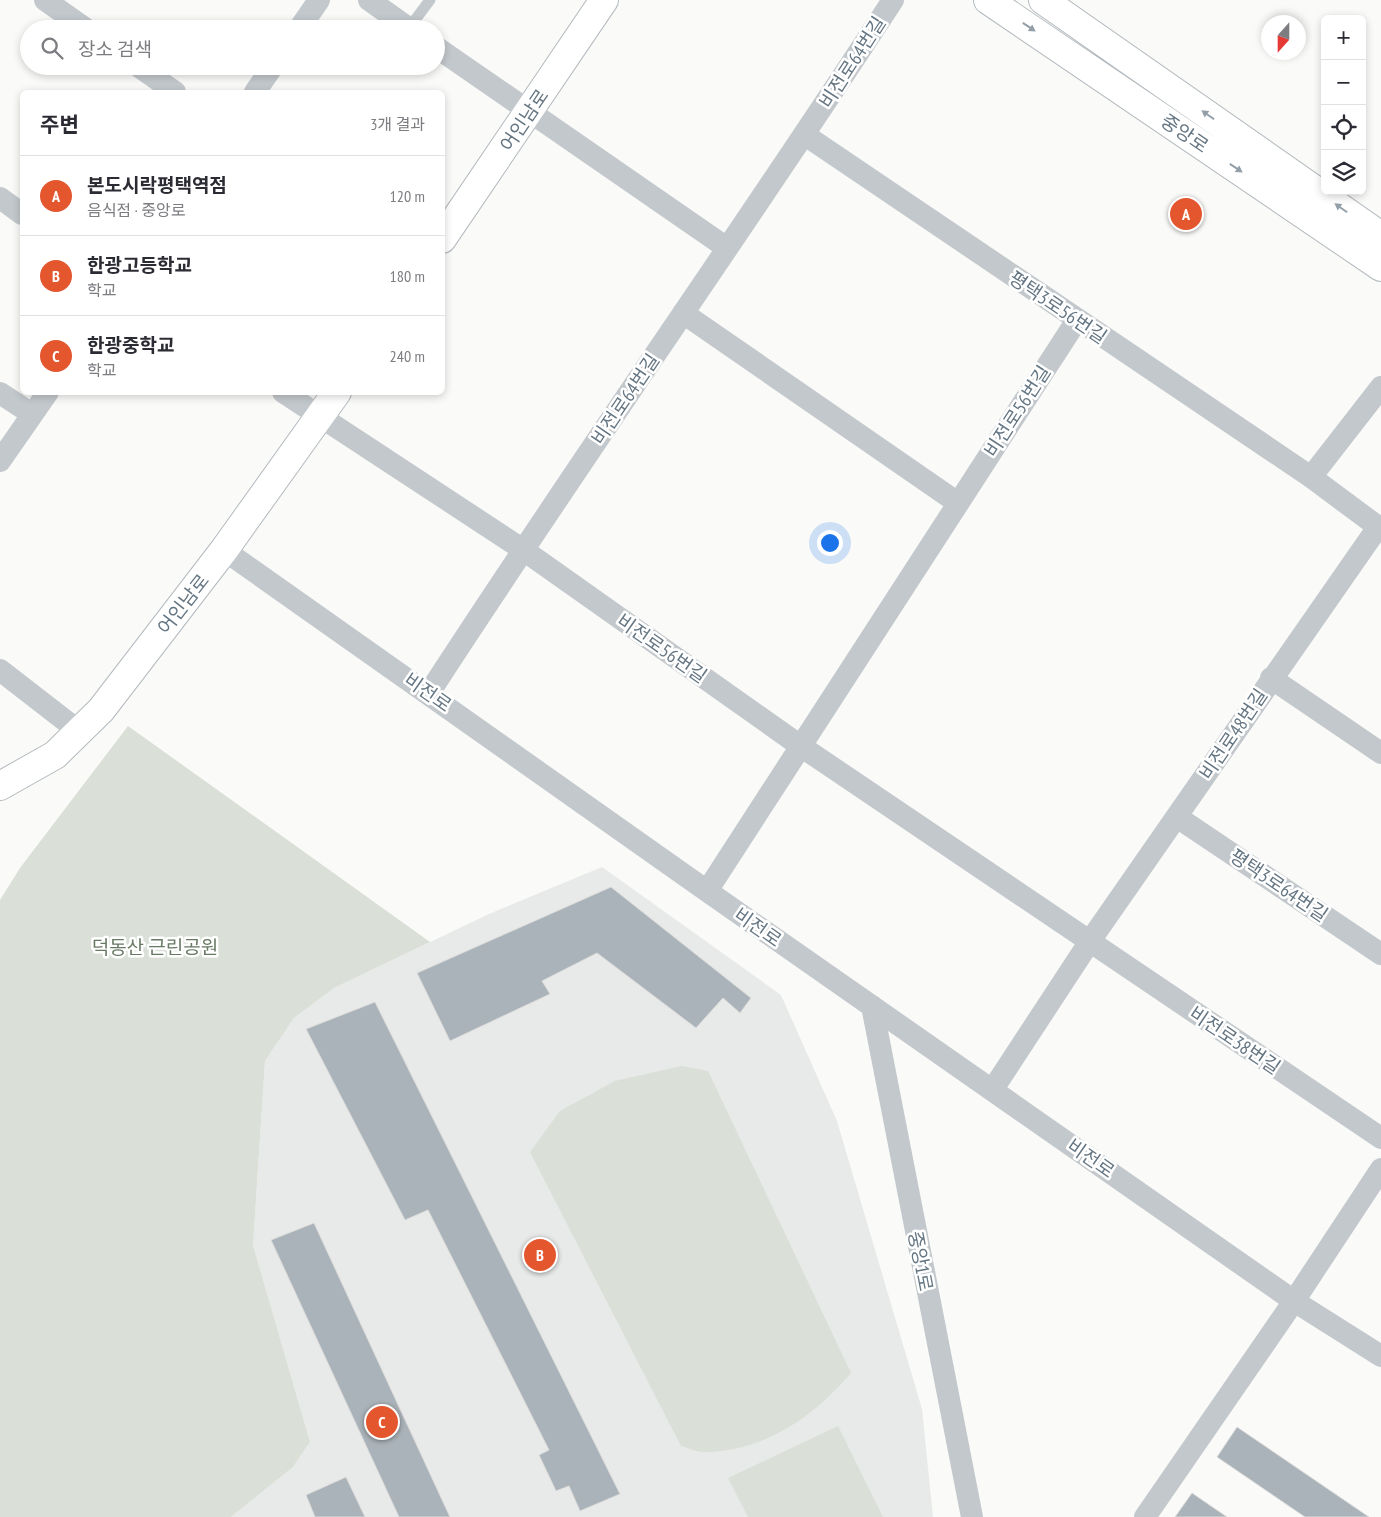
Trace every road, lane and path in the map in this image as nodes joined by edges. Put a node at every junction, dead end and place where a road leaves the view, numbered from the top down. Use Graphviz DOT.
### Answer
graph roads {
  1 [pos="45,0"];
  2 [pos="319,0"];
  3 [pos="369,0"];
  4 [pos="430,0"];
  5 [pos="604,0"];
  6 [pos="893,0"];
  7 [pos="988,0"];
  8 [pos="1043,0"];
  9 [pos="73,20"];
  10 [pos="305,20"];
  11 [pos="398,20"];
  12 [pos="416,20"];
  13 [pos="445,53"];
  14 [pos="151,75"];
  15 [pos="267,75"];
  16 [pos="172,90"];
  17 [pos="256,90"];
  18 [pos="530,112"];
  19 [pos="805,135"];
  20 [pos="0,198"];
  21 [pos="20,213"];
  22 [pos="445,235"];
  23 [pos="1381,236"];
  24 [pos="727,248"];
  25 [pos="1381,267"];
  26 [pos="683,313"];
  27 [pos="1077,320"];
  28 [pos="1381,387"];
  29 [pos="0,393"];
  30 [pos="46,395"];
  31 [pos="287,395"];
  32 [pos="335,395"];
  33 [pos="32,414"];
  34 [pos="319,418"];
  35 [pos="0,461"];
  36 [pos="1311,478"];
  37 [pos="958,503"];
  38 [pos="1379,528"];
  39 [pos="522,549"];
  40 [pos="224,550"];
  41 [pos="0,670"];
  42 [pos="1271,678"];
  43 [pos="429,693"];
  44 [pos="80,732"];
  45 [pos="802,747"];
  46 [pos="1381,754"];
  47 [pos="0,786"];
  48 [pos="1177,817"];
  49 [pos="707,891"];
  50 [pos="1090,941"];
  51 [pos="1381,954"];
  52 [pos="872,1006"];
  53 [pos="993,1089"];
  54 [pos="1381,1138"];
  55 [pos="1381,1170"];
  56 [pos="1294,1302"];
  57 [pos="1381,1356"];
  58 [pos="972,1517"];
  59 [pos="1144,1517"];
  1 -- 9 [label="street"];
  2 -- 10 [label="street"];
  3 -- 11 [label="street"];
  4 -- 12 [label="lane"];
  5 -- 18 [label="main road, 어인남로"];
  6 -- 19 [label="street, 비전로64번길"];
  7 -- 25 [label="main road, 중앙로, one-way"];
  23 -- 8 [label="main road, 중앙로, one-way"];
  13 -- 18 [label="street"];
  14 -- 16 [label="street"];
  15 -- 17 [label="street"];
  18 -- 22 [label="main road, 어인남로"];
  18 -- 24 [label="street"];
  19 -- 24 [label="street, 비전로64번길"];
  19 -- 27 [label="street, 평택3로56번길"];
  20 -- 21 [label="street"];
  24 -- 26 [label="street, 비전로64번길"];
  26 -- 37 [label="street"];
  26 -- 39 [label="street, 비전로64번길"];
  27 -- 36 [label="street, 평택3로56번길"];
  27 -- 37 [label="street, 비전로56번길"];
  28 -- 36 [label="street"];
  29 -- 33 [label="street"];
  30 -- 33 [label="street"];
  31 -- 34 [label="street"];
  32 -- 34 [label="main road, 어인남로"];
  33 -- 35 [label="street"];
  34 -- 39 [label="street"];
  34 -- 40 [label="main road, 어인남로"];
  36 -- 38 [label="street, 평택3로56번길"];
  37 -- 45 [label="street, 비전로56번길"];
  38 -- 42 [label="street, 비전로48번길"];
  39 -- 43 [label="street, 비전로64번길"];
  39 -- 45 [label="street, 비전로56번길"];
  40 -- 43 [label="street, 비전로"];
  40 -- 44 [label="main road, 어인남로"];
  41 -- 44 [label="street"];
  42 -- 46 [label="street"];
  42 -- 48 [label="street, 비전로48번길"];
  43 -- 49 [label="street, 비전로"];
  44 -- 47 [label="main road, 어인남로"];
  45 -- 49 [label="street, 비전로56번길"];
  45 -- 50 [label="street"];
  48 -- 50 [label="street, 비전로48번길"];
  48 -- 51 [label="street, 평택3로64번길"];
  49 -- 52 [label="street, 비전로"];
  50 -- 53 [label="street, 비전로48번길"];
  50 -- 54 [label="street, 비전로38번길"];
  52 -- 53 [label="street, 비전로"];
  52 -- 58 [label="street, 중앙1로"];
  53 -- 56 [label="street, 비전로"];
  55 -- 56 [label="street"];
  56 -- 57 [label="street, 비전로"];
  56 -- 59 [label="street"];
}
